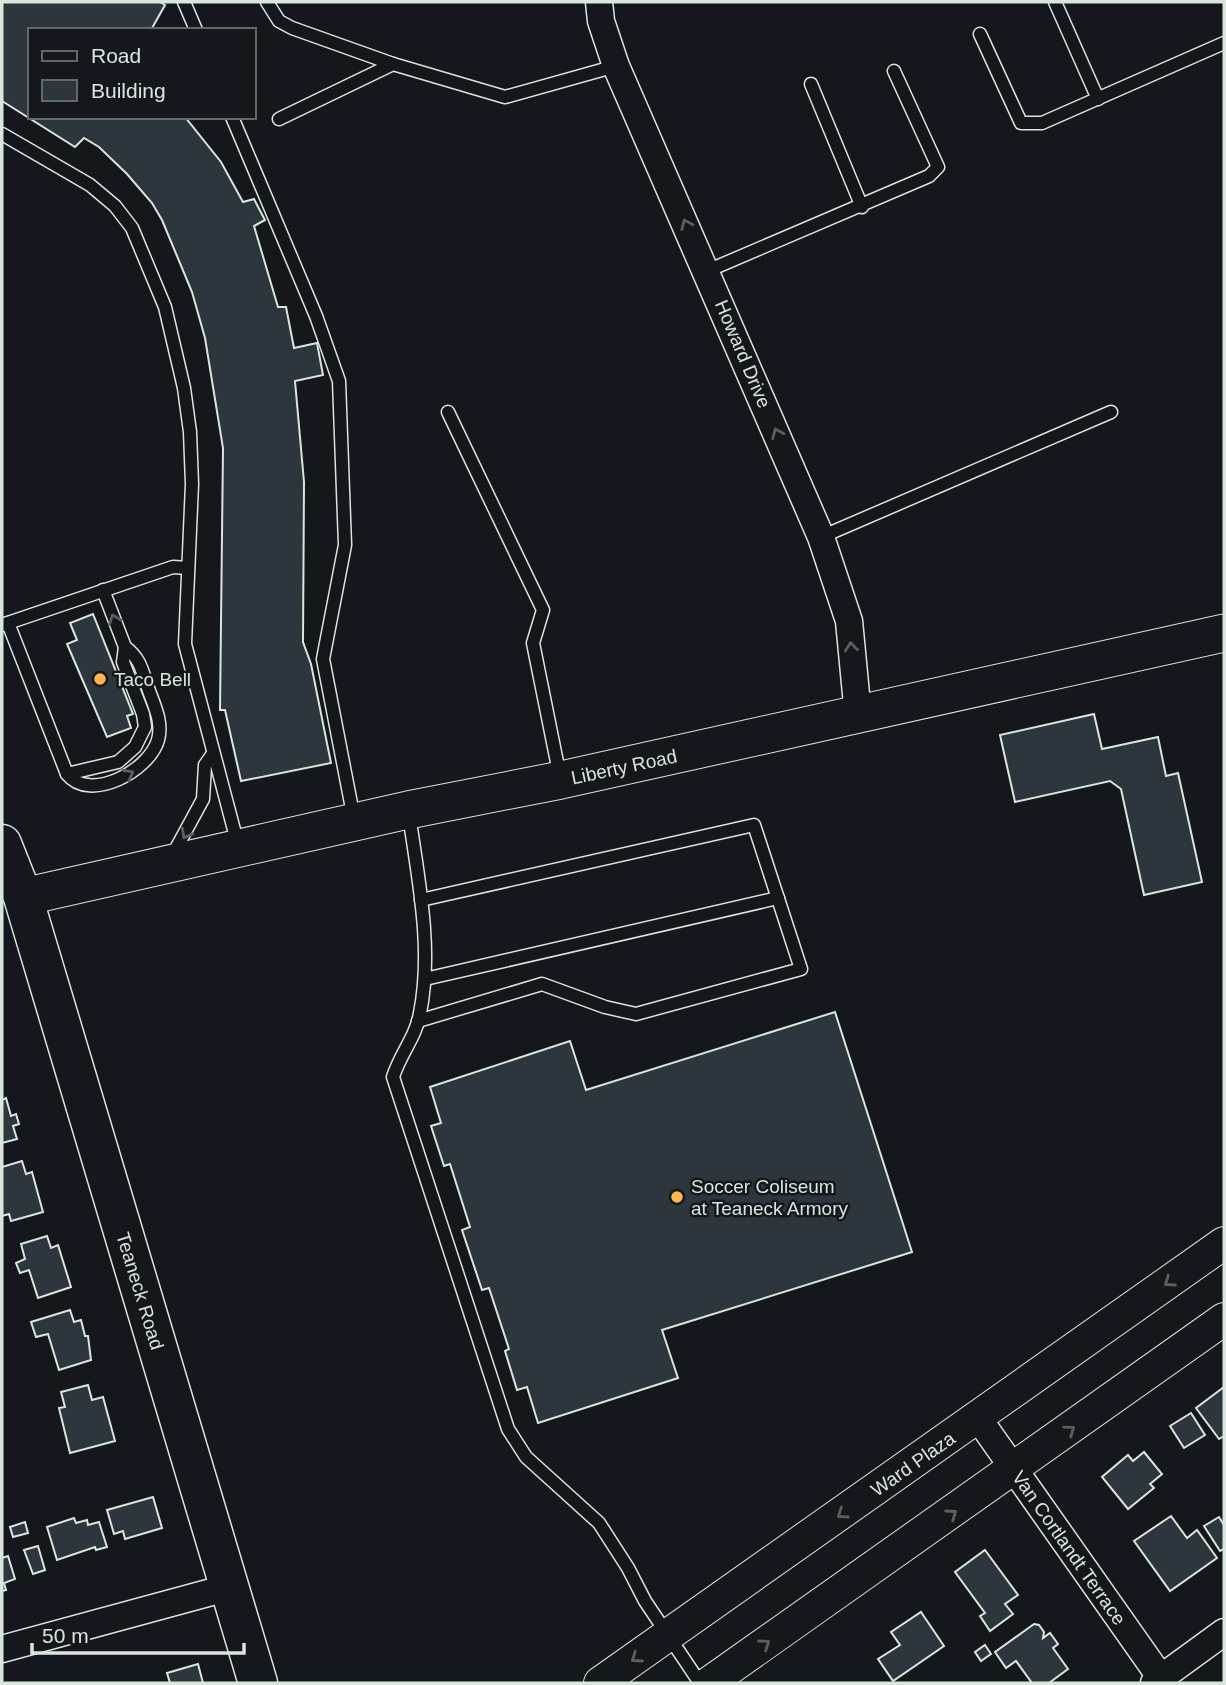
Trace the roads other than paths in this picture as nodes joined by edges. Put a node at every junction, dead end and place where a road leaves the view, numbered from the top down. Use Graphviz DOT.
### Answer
graph roads {
  1 [pos="184,2"];
  2 [pos="267,2"];
  3 [pos="599,2"];
  4 [pos="1055,2"];
  5 [pos="195,28"];
  6 [pos="980,34"];
  7 [pos="1224,43"];
  8 [pos="393,64"];
  9 [pos="615,66"];
  10 [pos="894,71"];
  11 [pos="811,84"];
  12 [pos="1098,99"];
  13 [pos="233,119"];
  14 [pos="278,119"];
  15 [pos="2,134"];
  16 [pos="862,207"];
  17 [pos="707,271"];
  18 [pos="448,412"];
  19 [pos="1111,412"];
  20 [pos="821,537"];
  21 [pos="188,568"];
  22 [pos="103,590"];
  23 [pos="5,624"];
  24 [pos="1224,634"];
  25 [pos="125,647"];
  26 [pos="858,715"];
  27 [pos="212,755"];
  28 [pos="66,774"];
  29 [pos="561,780"];
  30 [pos="408,810"];
  31 [pos="355,823"];
  32 [pos="2,844"];
  33 [pos="240,849"];
  34 [pos="167,865"];
  35 [pos="778,898"];
  36 [pos="421,900"];
  37 [pos="18,902"];
  38 [pos="425,979"];
  39 [pos="418,1021"];
  40 [pos="1224,1242"];
  41 [pos="1224,1319"];
  42 [pos="978,1418"];
  43 [pos="1014,1470"];
  44 [pos="230,1587"];
  45 [pos="1224,1632"];
  46 [pos="668,1636"];
  47 [pos="2,1649"];
  48 [pos="1157,1681"];
  49 [pos="258,1683"];
  50 [pos="600,1683"];
  51 [pos="700,1683"];
  52 [pos="709,1683"];
  1 -- 5 [label="lane"];
  2 -- 8 [label="lane"];
  3 -- 9 [label="street, Howard Drive"];
  4 -- 12 [label="lane"];
  6 -- 12 [label="lane"];
  7 -- 12 [label="lane"];
  8 -- 9 [label="lane"];
  8 -- 14 [label="lane"];
  17 -- 9 [label="street, Howard Drive, one-way"];
  10 -- 16 [label="lane"];
  11 -- 16 [label="lane"];
  13 -- 31 [label="lane"];
  15 -- 21 [label="lane"];
  16 -- 17 [label="lane"];
  20 -- 17 [label="street, Howard Drive, one-way"];
  18 -- 29 [label="lane"];
  19 -- 20 [label="lane"];
  26 -- 20 [label="street, Howard Drive, one-way"];
  21 -- 22 [label="lane"];
  21 -- 27 [label="lane"];
  22 -- 23 [label="lane"];
  25 -- 22 [label="lane, one-way"];
  23 -- 28 [label="lane"];
  24 -- 26 [label="main road, Liberty Road"];
  25 -- 28 [label="lane"];
  28 -- 25 [label="lane, one-way"];
  26 -- 29 [label="main road, Liberty Road"];
  27 -- 33 [label="lane"];
  27 -- 34 [label="lane, one-way"];
  29 -- 30 [label="main road, Liberty Road"];
  30 -- 31 [label="main road, Liberty Road"];
  30 -- 36 [label="lane"];
  31 -- 33 [label="main road, Liberty Road"];
  32 -- 37 [label="main road, Teaneck Road"];
  33 -- 34 [label="main road, Liberty Road"];
  34 -- 37 [label="main road, Liberty Road"];
  35 -- 36 [label="lane"];
  35 -- 38 [label="lane"];
  35 -- 39 [label="lane"];
  36 -- 38 [label="lane"];
  37 -- 44 [label="main road, Teaneck Road"];
  38 -- 39 [label="lane"];
  39 -- 46 [label="lane"];
  40 -- 42 [label="street, Ward Plaza, one-way"];
  43 -- 41 [label="street, one-way"];
  42 -- 43 [label="street, Van Cortlandt Terrace"];
  42 -- 46 [label="street, Ward Plaza, one-way"];
  43 -- 48 [label="street, Van Cortlandt Terrace"];
  52 -- 43 [label="street, one-way"];
  44 -- 47 [label="street"];
  44 -- 49 [label="main road, Teaneck Road"];
  45 -- 48 [label="street"];
  46 -- 50 [label="street, Ward Plaza, one-way"];
  46 -- 51 [label="lane"];
}
